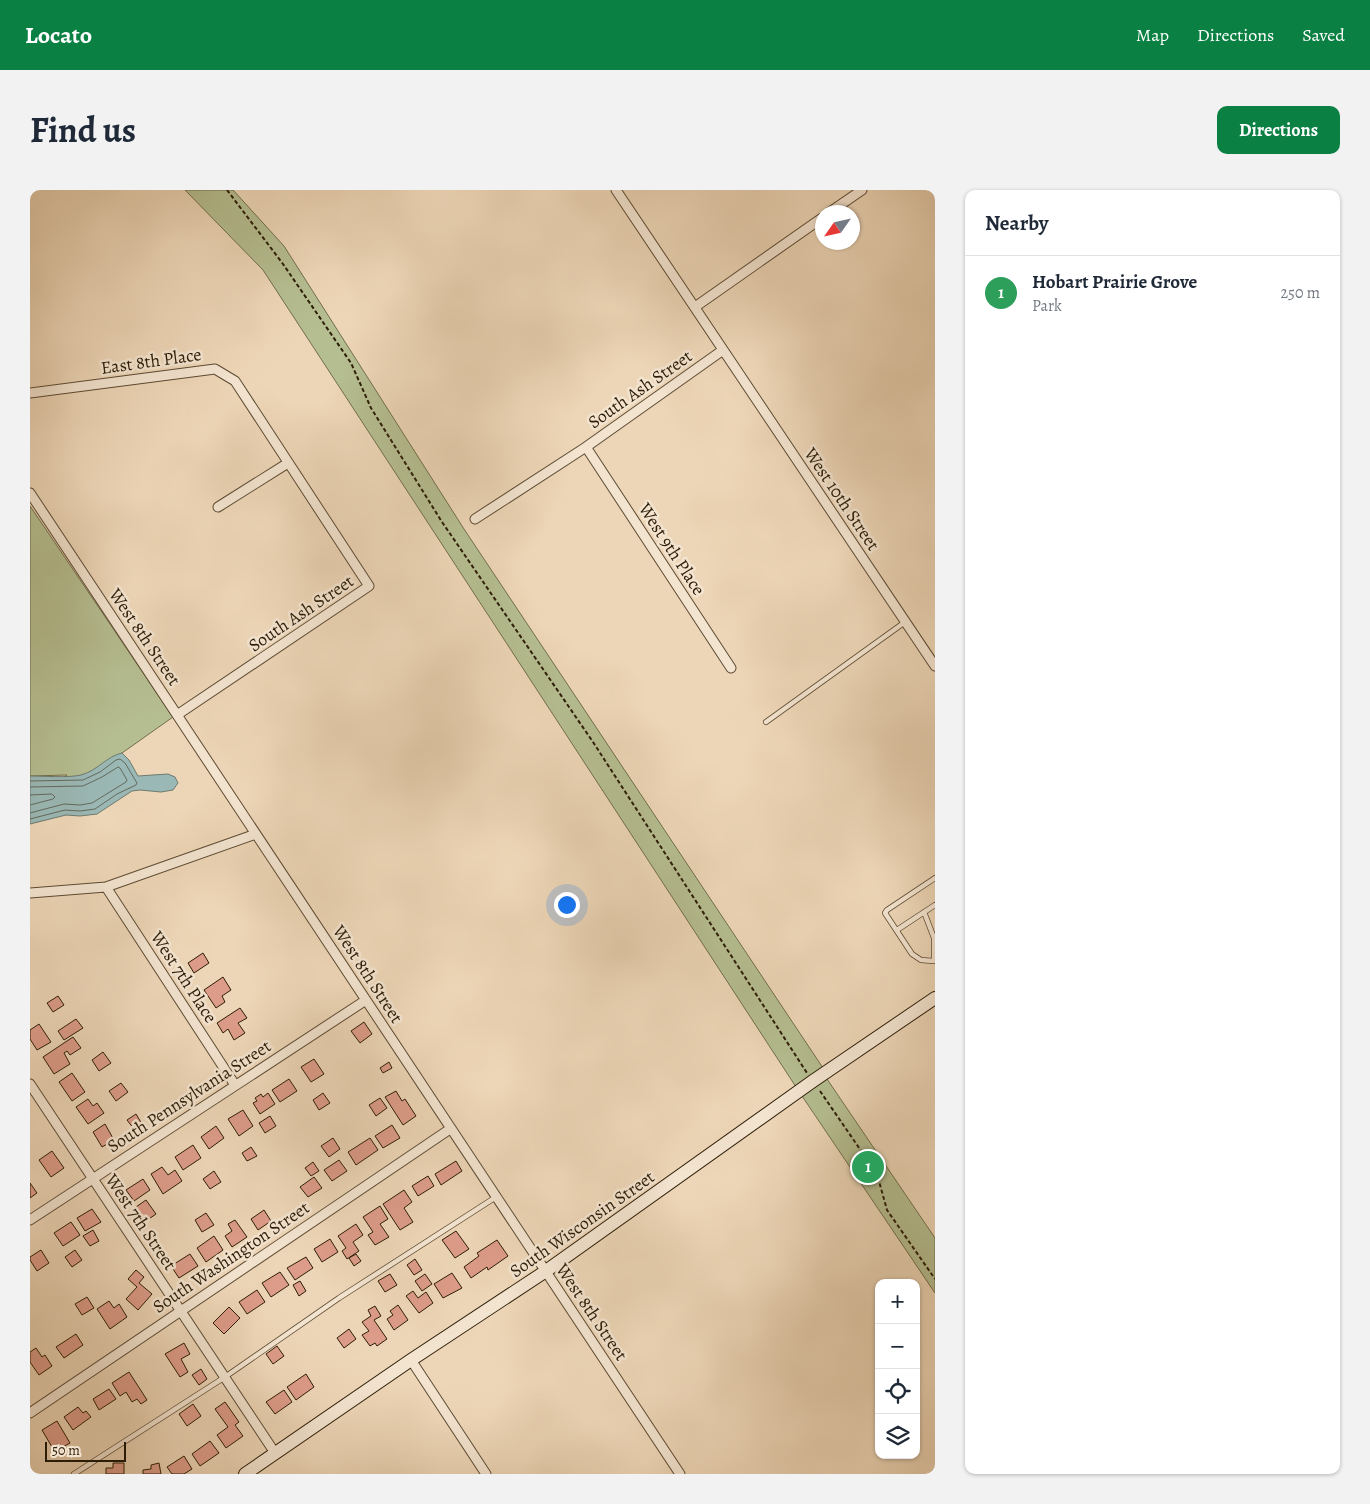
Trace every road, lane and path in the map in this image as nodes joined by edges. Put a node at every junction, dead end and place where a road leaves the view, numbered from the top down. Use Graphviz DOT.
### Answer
graph roads {
  1 [pos="228,190"];
  2 [pos="616,190"];
  3 [pos="862,190"];
  4 [pos="840,205"];
  5 [pos="815,223"];
  6 [pos="695,307"];
  7 [pos="723,350"];
  8 [pos="30,393"];
  9 [pos="586,446"];
  10 [pos="288,463"];
  11 [pos="30,493"];
  12 [pos="218,507"];
  13 [pos="475,519"];
  14 [pos="905,622"];
  15 [pos="935,666"];
  16 [pos="730,668"];
  17 [pos="177,715"];
  18 [pos="766,722"];
  19 [pos="256,834"];
  20 [pos="935,878"];
  21 [pos="106,887"];
  22 [pos="30,893"];
  23 [pos="935,904"];
  24 [pos="924,912"];
  25 [pos="897,930"];
  26 [pos="934,962"];
  27 [pos="935,998"];
  28 [pos="366,1000"];
  29 [pos="813,1082"];
  30 [pos="30,1084"];
  31 [pos="235,1085"];
  32 [pos="450,1128"];
  33 [pos="93,1178"];
  34 [pos="496,1197"];
  35 [pos="30,1220"];
  36 [pos="546,1272"];
  37 [pos="935,1279"];
  38 [pos="180,1310"];
  39 [pos="411,1360"];
  40 [pos="224,1377"];
  41 [pos="30,1412"];
  42 [pos="275,1453"];
  43 [pos="74,1474"];
  44 [pos="245,1474"];
  45 [pos="486,1474"];
  46 [pos="680,1474"];
  1 -- 29 [label="path"];
  2 -- 6 [label="street"];
  3 -- 4 [label="street"];
  5 -- 6 [label="street"];
  6 -- 7 [label="street, West 10th Street"];
  7 -- 9 [label="street, South Ash Street"];
  7 -- 14 [label="street, West 10th Street"];
  8 -- 10 [label="street, East 8th Place"];
  9 -- 13 [label="street, South Ash Street"];
  9 -- 16 [label="street, West 9th Place"];
  10 -- 12 [label="street"];
  10 -- 17 [label="street, South Ash Street"];
  11 -- 17 [label="street, West 8th Street"];
  14 -- 15 [label="street, West 10th Street"];
  14 -- 18 [label="lane"];
  17 -- 19 [label="street, West 8th Street"];
  19 -- 21 [label="street"];
  19 -- 28 [label="street, West 8th Street"];
  20 -- 25 [label="lane"];
  21 -- 22 [label="street"];
  21 -- 31 [label="street, West 7th Place"];
  23 -- 24 [label="lane"];
  24 -- 25 [label="lane"];
  24 -- 26 [label="lane"];
  25 -- 26 [label="lane"];
  27 -- 29 [label="street, South Wisconsin Street"];
  28 -- 31 [label="street, South Pennsylvania Street"];
  28 -- 32 [label="street, West 8th Street"];
  29 -- 36 [label="street, South Wisconsin Street"];
  29 -- 37 [label="path"];
  30 -- 33 [label="street, West 7th Street"];
  31 -- 33 [label="street, South Pennsylvania Street"];
  32 -- 34 [label="street, West 8th Street"];
  32 -- 38 [label="street, South Washington Street"];
  33 -- 35 [label="street, South Pennsylvania Street"];
  33 -- 38 [label="street, West 7th Street"];
  34 -- 36 [label="street, West 8th Street"];
  34 -- 40 [label="lane"];
  36 -- 39 [label="street, South Wisconsin Street"];
  36 -- 46 [label="street, West 8th Street"];
  38 -- 40 [label="street, West 7th Street"];
  38 -- 41 [label="street, South Washington Street"];
  39 -- 42 [label="street, South Wisconsin Street"];
  39 -- 45 [label="street"];
  40 -- 42 [label="street, West 7th Street"];
  40 -- 43 [label="lane"];
  42 -- 44 [label="street, South Wisconsin Street"];
}
